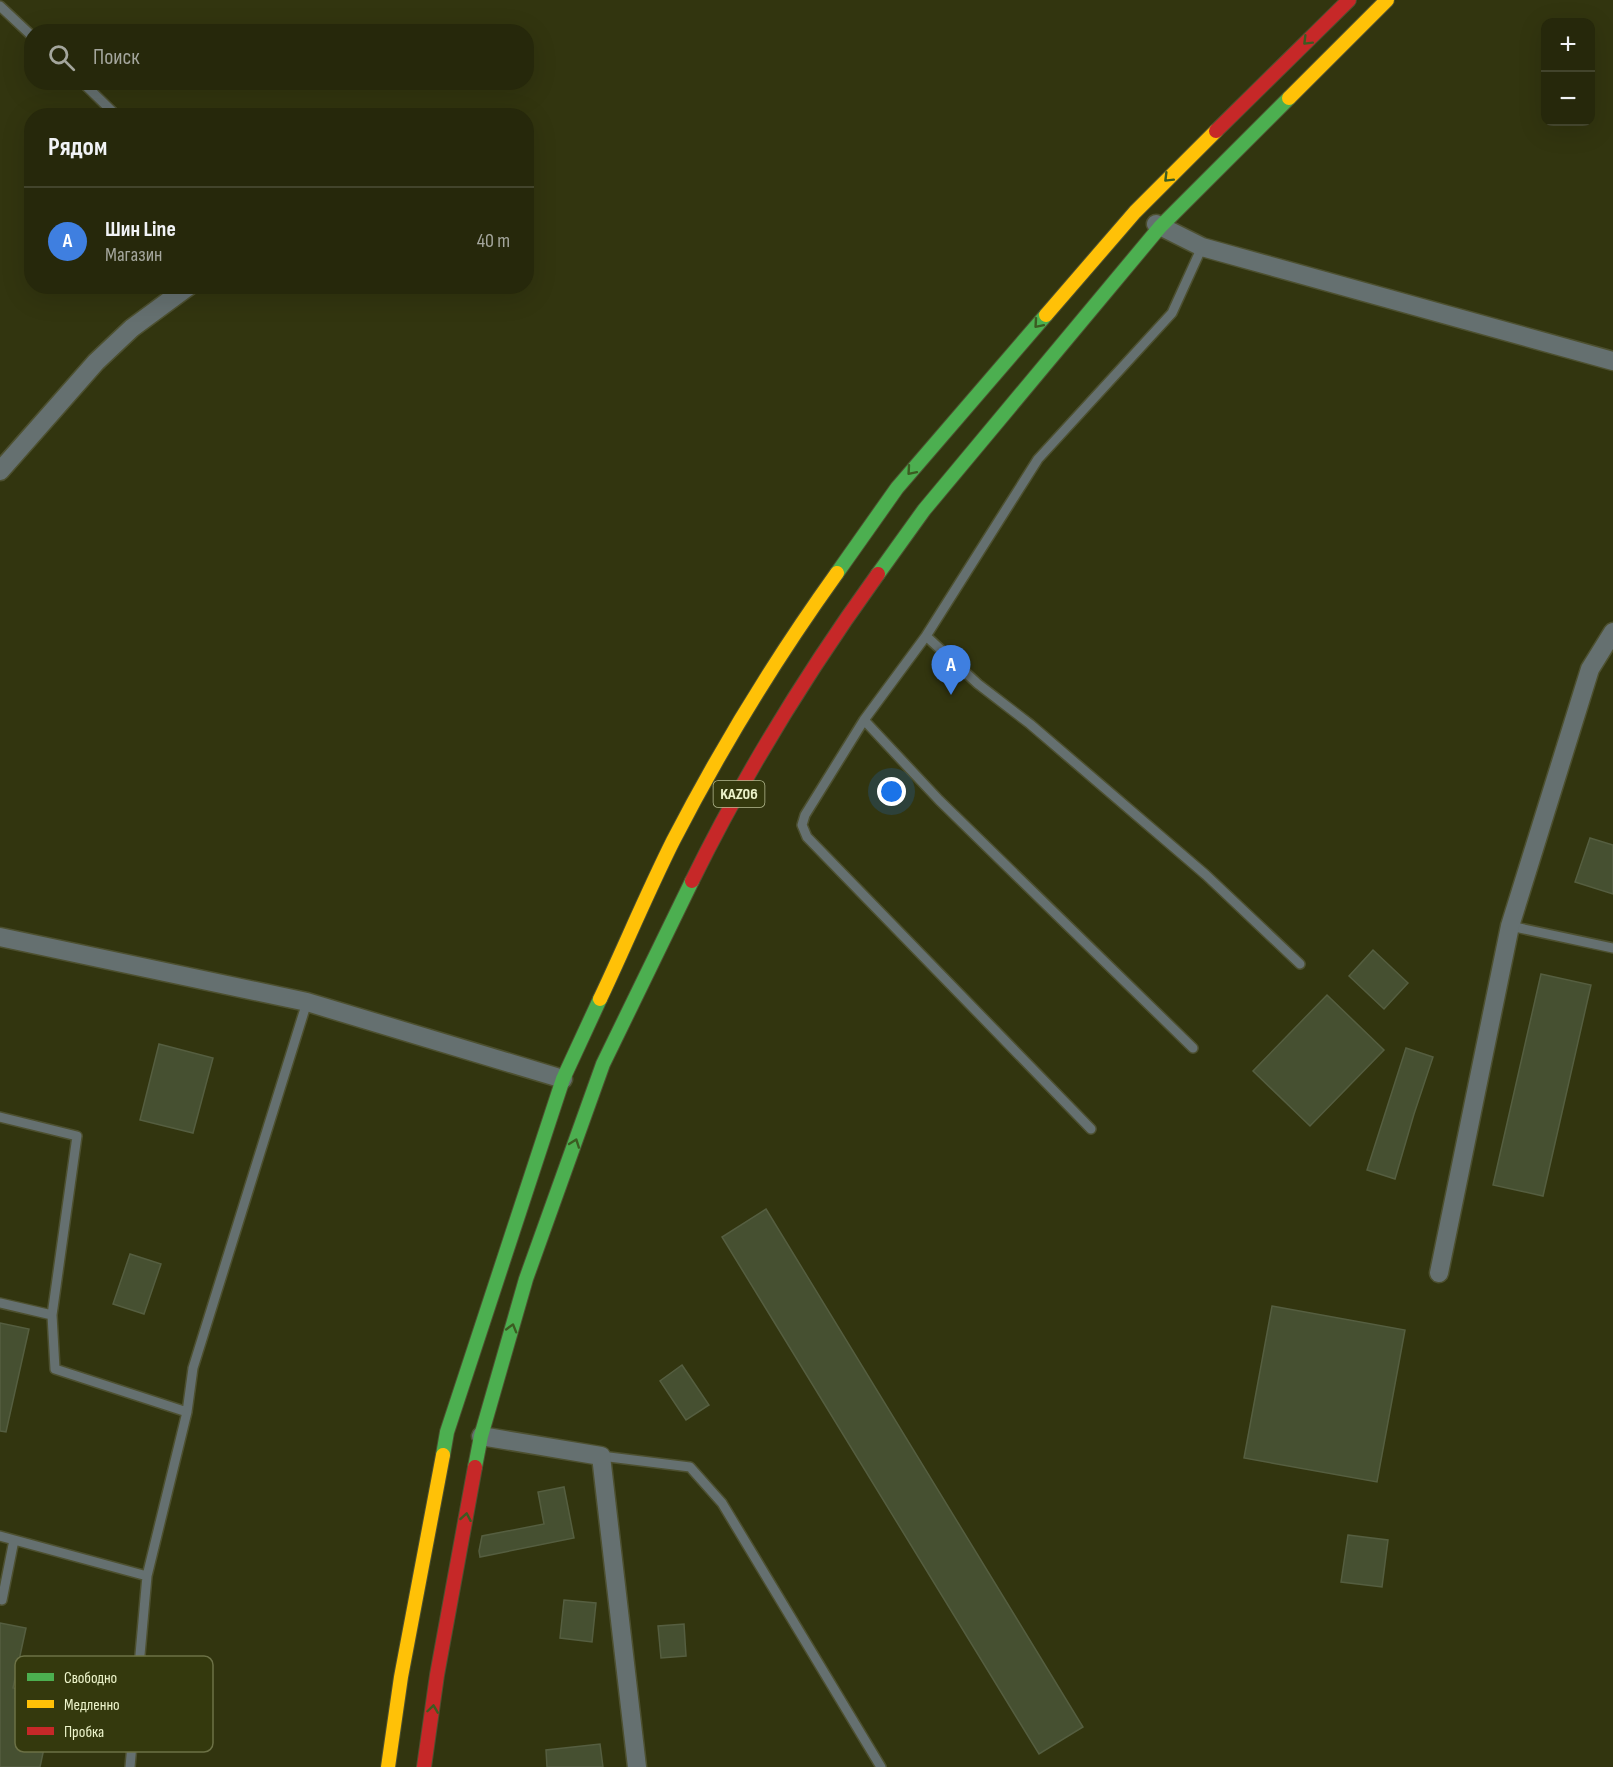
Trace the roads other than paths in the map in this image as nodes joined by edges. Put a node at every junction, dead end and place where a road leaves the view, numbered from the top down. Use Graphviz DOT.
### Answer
graph roads {
  1 [pos="1349,0"];
  2 [pos="1387,0"];
  3 [pos="0,6"];
  4 [pos="24,28"];
  5 [pos="90,90"];
  6 [pos="109,108"];
  7 [pos="1135,212"];
  8 [pos="1161,227"];
  9 [pos="1202,247"];
  10 [pos="178,294"];
  11 [pos="1613,361"];
  12 [pos="0,471"];
  13 [pos="1613,632"];
  14 [pos="926,636"];
  15 [pos="864,720"];
  16 [pos="1510,926"];
  17 [pos="0,937"];
  18 [pos="1613,948"];
  19 [pos="1300,964"];
  20 [pos="307,1002"];
  21 [pos="1193,1048"];
  22 [pos="563,1079"];
  23 [pos="0,1117"];
  24 [pos="1091,1129"];
  25 [pos="1439,1273"];
  26 [pos="0,1303"];
  27 [pos="52,1315"];
  28 [pos="187,1412"];
  29 [pos="481,1436"];
  30 [pos="601,1456"];
  31 [pos="0,1536"];
  32 [pos="14,1540"];
  33 [pos="147,1576"];
  34 [pos="3,1600"];
  35 [pos="140,1656"];
  36 [pos="131,1752"];
  37 [pos="130,1767"];
  38 [pos="388,1767"];
  39 [pos="424,1767"];
  40 [pos="637,1767"];
  41 [pos="881,1767"];
  1 -- 7 [label="highway, KАZ06, one-way"];
  2 -- 8 [label="highway, KАZ06"];
  3 -- 4 [label="lane"];
  5 -- 6 [label="lane"];
  7 -- 8 [label="street"];
  7 -- 22 [label="highway, KАZ06, one-way"];
  8 -- 9 [label="street"];
  29 -- 8 [label="highway, KАZ06, one-way"];
  9 -- 11 [label="street"];
  9 -- 14 [label="lane"];
  10 -- 12 [label="street"];
  13 -- 16 [label="street"];
  14 -- 15 [label="lane"];
  14 -- 19 [label="lane"];
  15 -- 21 [label="lane"];
  15 -- 24 [label="lane"];
  16 -- 18 [label="lane"];
  16 -- 25 [label="street"];
  17 -- 20 [label="street"];
  20 -- 22 [label="street"];
  20 -- 28 [label="lane"];
  22 -- 38 [label="highway, KАZ06"];
  23 -- 27 [label="lane"];
  26 -- 27 [label="lane"];
  27 -- 28 [label="lane"];
  28 -- 33 [label="lane"];
  29 -- 30 [label="street"];
  39 -- 29 [label="highway, KАZ06, one-way"];
  30 -- 40 [label="street"];
  30 -- 41 [label="lane"];
  31 -- 32 [label="lane"];
  32 -- 33 [label="lane"];
  32 -- 34 [label="lane"];
  33 -- 35 [label="lane"];
  36 -- 37 [label="lane"];
}
